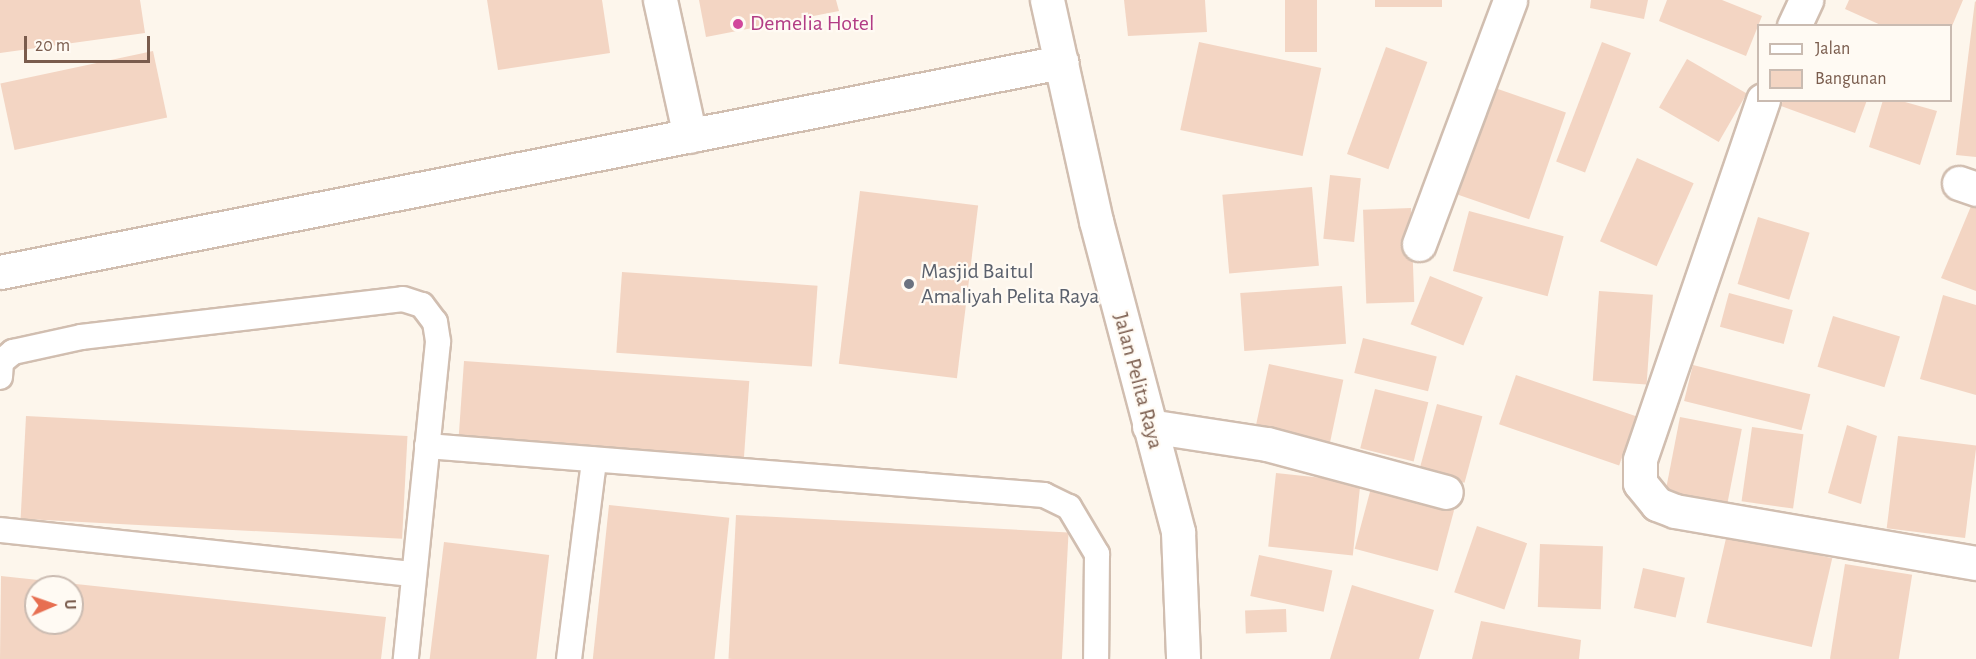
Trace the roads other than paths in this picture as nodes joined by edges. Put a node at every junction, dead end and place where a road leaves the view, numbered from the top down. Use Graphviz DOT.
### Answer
graph roads {
  1 [pos="660,0"];
  2 [pos="1047,0"];
  3 [pos="1510,0"];
  4 [pos="1806,0"];
  5 [pos="1795,24"];
  6 [pos="1062,62"];
  7 [pos="1762,102"];
  8 [pos="690,136"];
  9 [pos="1419,244"];
  10 [pos="0,272"];
  11 [pos="0,377"];
  12 [pos="1149,426"];
  13 [pos="427,446"];
  14 [pos="594,460"];
  15 [pos="1446,492"];
  16 [pos="0,530"];
  17 [pos="1976,563"];
  18 [pos="414,574"];
  19 [pos="406,659"];
  20 [pos="569,659"];
  21 [pos="1096,659"];
  22 [pos="1183,659"];
  1 -- 8 [label="street"];
  2 -- 6 [label="street, Jalan Pelita Raya"];
  3 -- 9 [label="street"];
  4 -- 5 [label="street"];
  6 -- 8 [label="street"];
  6 -- 12 [label="street, Jalan Pelita Raya"];
  7 -- 17 [label="street"];
  8 -- 10 [label="street"];
  11 -- 13 [label="lane"];
  12 -- 15 [label="street"];
  12 -- 22 [label="street, Jalan Pelita Raya"];
  13 -- 14 [label="lane"];
  13 -- 18 [label="lane"];
  14 -- 20 [label="lane"];
  14 -- 21 [label="lane"];
  16 -- 18 [label="lane"];
  18 -- 19 [label="lane"];
}
